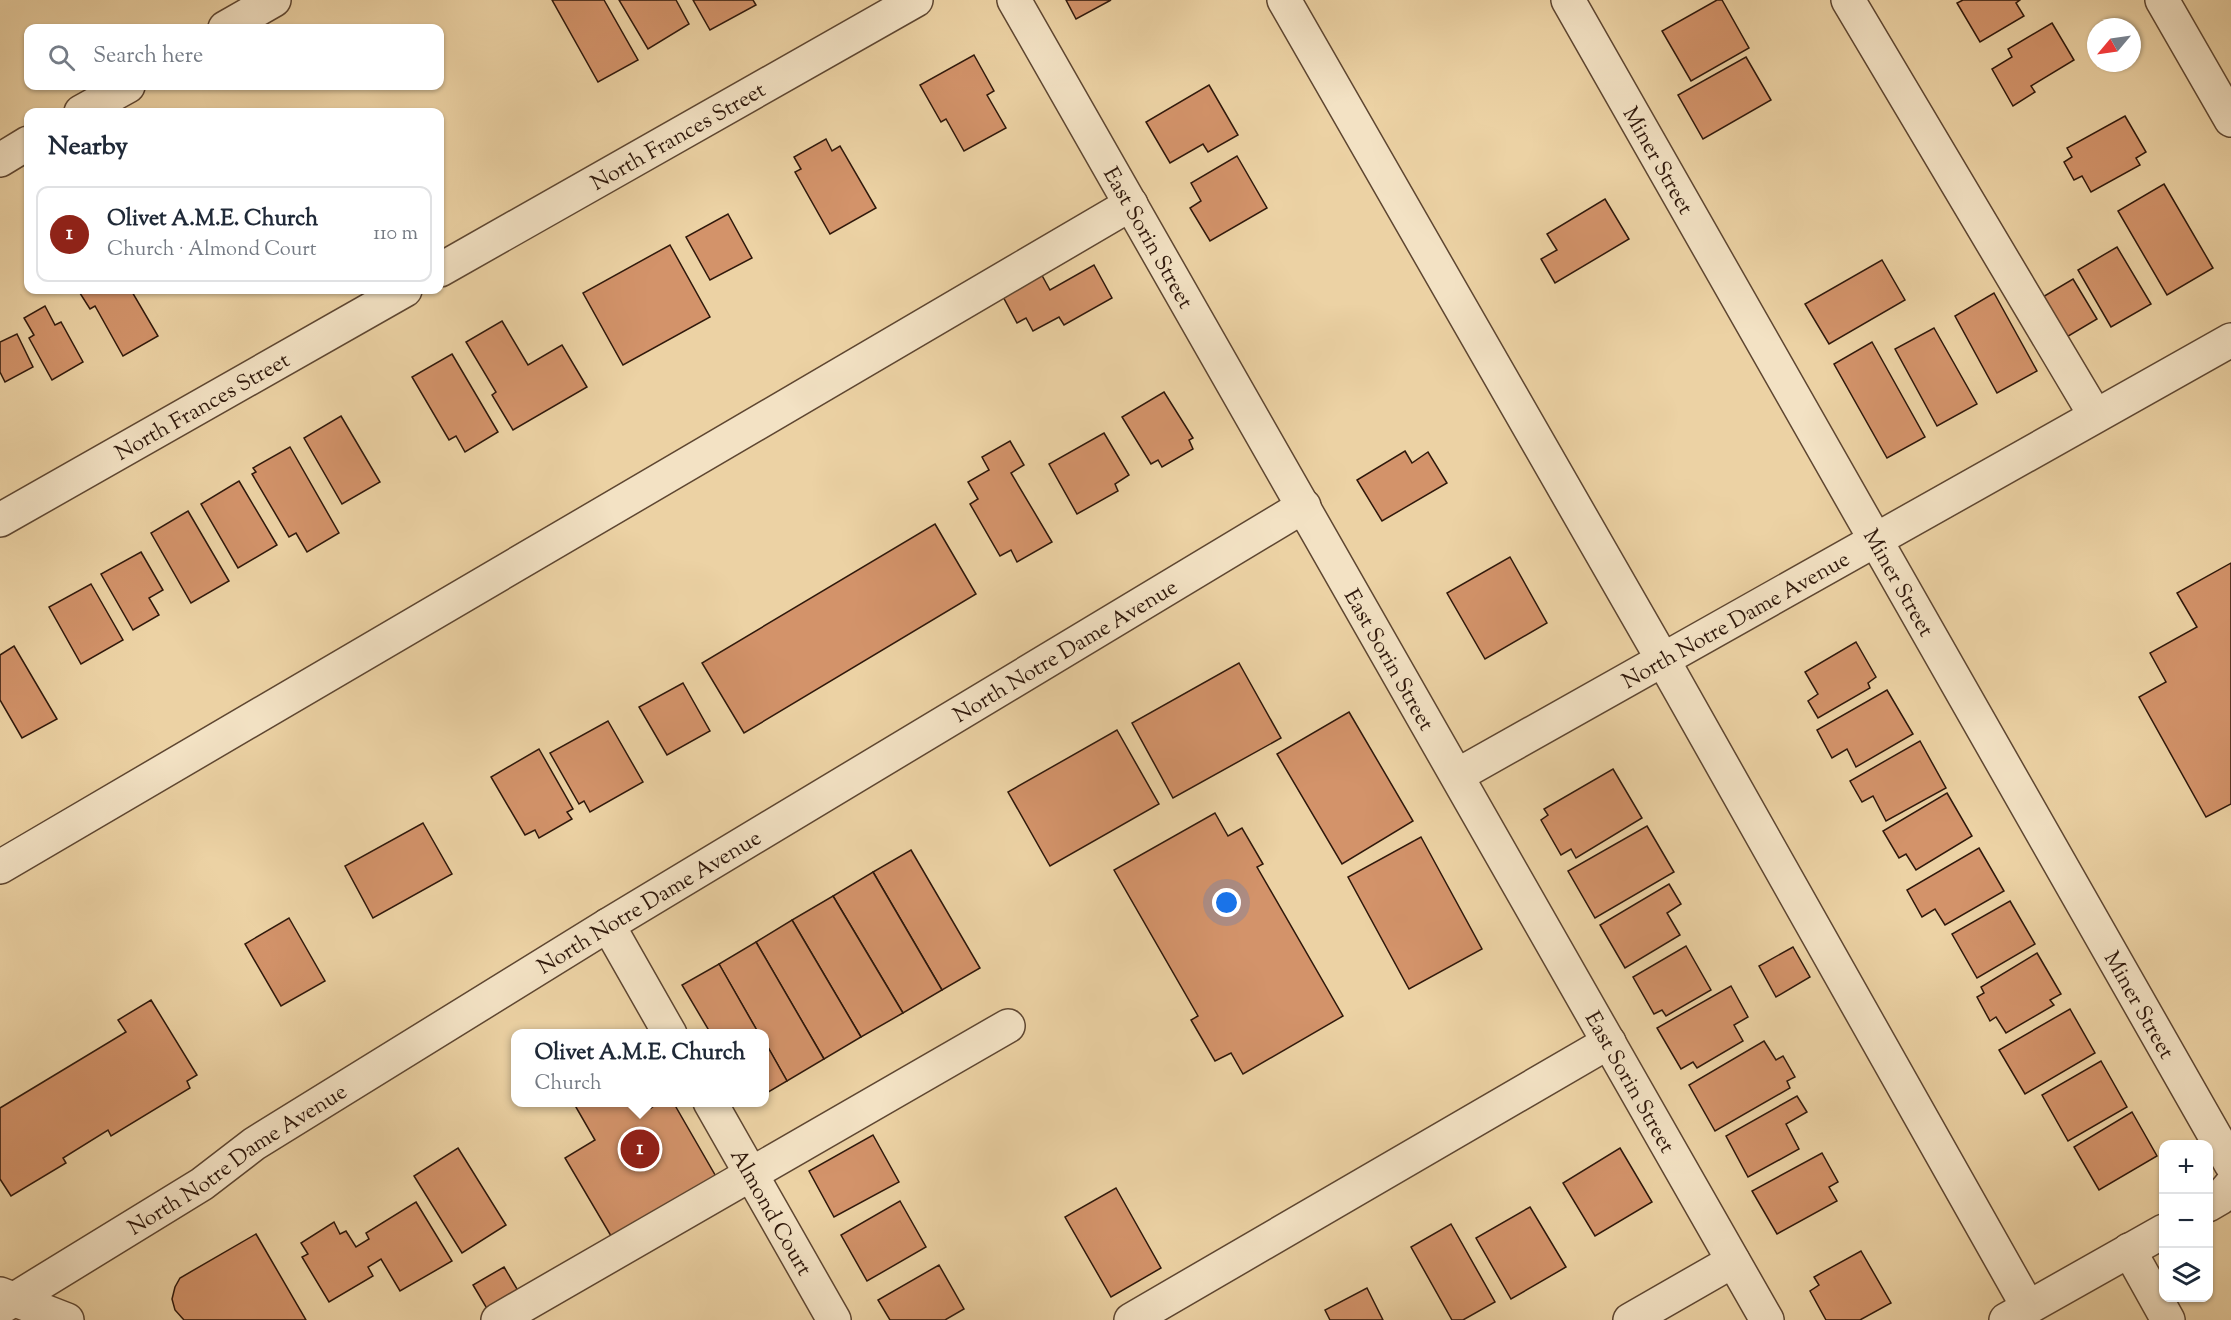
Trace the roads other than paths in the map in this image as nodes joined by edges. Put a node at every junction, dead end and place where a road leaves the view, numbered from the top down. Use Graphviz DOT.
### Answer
graph roads {
  1 [pos="274,0"];
  2 [pos="916,0"];
  3 [pos="1014,0"];
  4 [pos="1284,0"];
  5 [pos="1568,0"];
  6 [pos="1848,0"];
  7 [pos="2162,0"];
  8 [pos="232,24"];
  9 [pos="121,90"];
  10 [pos="88,108"];
  11 [pos="2231,120"];
  12 [pos="24,145"];
  13 [pos="0,160"];
  14 [pos="1131,204"];
  15 [pos="444,268"];
  16 [pos="398,294"];
  17 [pos="2231,340"];
  18 [pos="2095,415"];
  19 [pos="1304,506"];
  20 [pos="0,520"];
  21 [pos="1875,542"];
  22 [pos="1663,660"];
  23 [pos="1458,775"];
  24 [pos="0,867"];
  25 [pos="608,925"];
  26 [pos="1008,1026"];
  27 [pos="667,1029"];
  28 [pos="1610,1042"];
  29 [pos="713,1107"];
  30 [pos="2231,1164"];
  31 [pos="751,1176"];
  32 [pos="2231,1185"];
  33 [pos="2213,1202"];
  34 [pos="2159,1233"];
  35 [pos="2129,1250"];
  36 [pos="1733,1261"];
  37 [pos="5,1300"];
  38 [pos="2017,1313"];
  39 [pos="67,1320"];
  40 [pos="498,1320"];
  41 [pos="834,1320"];
  42 [pos="1131,1320"];
  43 [pos="1630,1320"];
  44 [pos="1767,1320"];
  45 [pos="2168,1320"];
  1 -- 8 [label="street"];
  2 -- 15 [label="street, North Frances Street"];
  3 -- 14 [label="street, East Sorin Street"];
  4 -- 22 [label="street"];
  5 -- 21 [label="street, Miner Street"];
  6 -- 18 [label="street"];
  7 -- 11 [label="street"];
  9 -- 10 [label="street"];
  12 -- 13 [label="street"];
  14 -- 19 [label="street, East Sorin Street"];
  14 -- 24 [label="street"];
  16 -- 20 [label="street, North Frances Street"];
  17 -- 18 [label="street, North Notre Dame Avenue"];
  18 -- 21 [label="street, North Notre Dame Avenue"];
  19 -- 23 [label="street, East Sorin Street"];
  19 -- 25 [label="street, North Notre Dame Avenue"];
  21 -- 22 [label="street, North Notre Dame Avenue"];
  21 -- 30 [label="street, Miner Street"];
  22 -- 23 [label="street, North Notre Dame Avenue"];
  22 -- 38 [label="street"];
  23 -- 28 [label="street, East Sorin Street"];
  25 -- 27 [label="street"];
  25 -- 37 [label="street, North Notre Dame Avenue"];
  26 -- 31 [label="street"];
  28 -- 36 [label="street, East Sorin Street"];
  28 -- 42 [label="street"];
  29 -- 31 [label="street, Almond Court"];
  31 -- 40 [label="street"];
  31 -- 41 [label="street, Almond Court"];
  32 -- 33 [label="street"];
  34 -- 35 [label="street"];
  35 -- 38 [label="street"];
  35 -- 45 [label="street"];
  36 -- 43 [label="street"];
  36 -- 44 [label="street, East Sorin Street"];
  37 -- 39 [label="street"];
}
